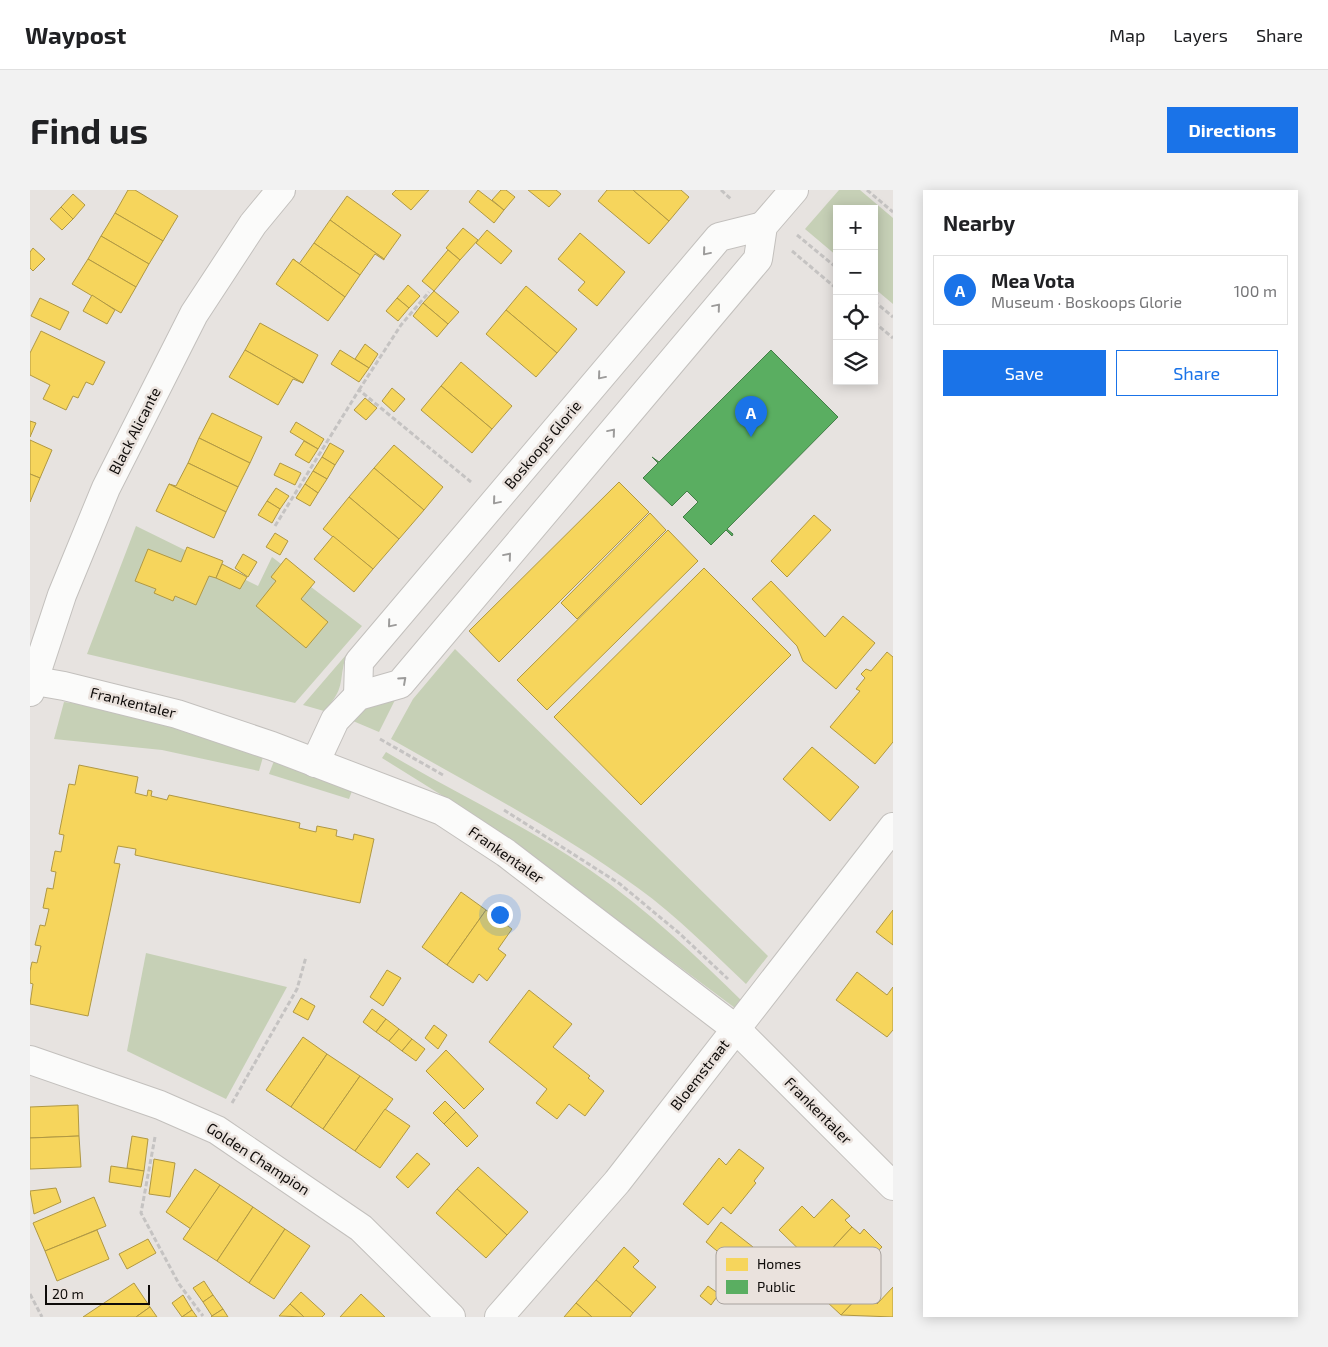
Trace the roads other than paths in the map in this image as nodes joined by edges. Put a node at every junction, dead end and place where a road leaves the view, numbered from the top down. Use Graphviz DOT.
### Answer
graph roads {
  1 [pos="281,190"];
  2 [pos="794,190"];
  3 [pos="763,226"];
  4 [pos="31,684"];
  5 [pos="358,696"];
  6 [pos="315,763"];
  7 [pos="893,827"];
  8 [pos="736,1029"];
  9 [pos="30,1060"];
  10 [pos="893,1186"];
  11 [pos="451,1317"];
  12 [pos="499,1317"];
  1 -- 4 [label="street, Black Alicante"];
  2 -- 3 [label="street"];
  5 -- 3 [label="street, one-way"];
  3 -- 5 [label="street, Boskoops Glorie, one-way"];
  4 -- 6 [label="street, Frankentaler"];
  5 -- 6 [label="street"];
  6 -- 8 [label="street, Frankentaler"];
  7 -- 8 [label="street, Bloemstraat"];
  8 -- 10 [label="street, Frankentaler"];
  8 -- 12 [label="street, Bloemstraat"];
  9 -- 11 [label="street, Golden Champion"];
}
